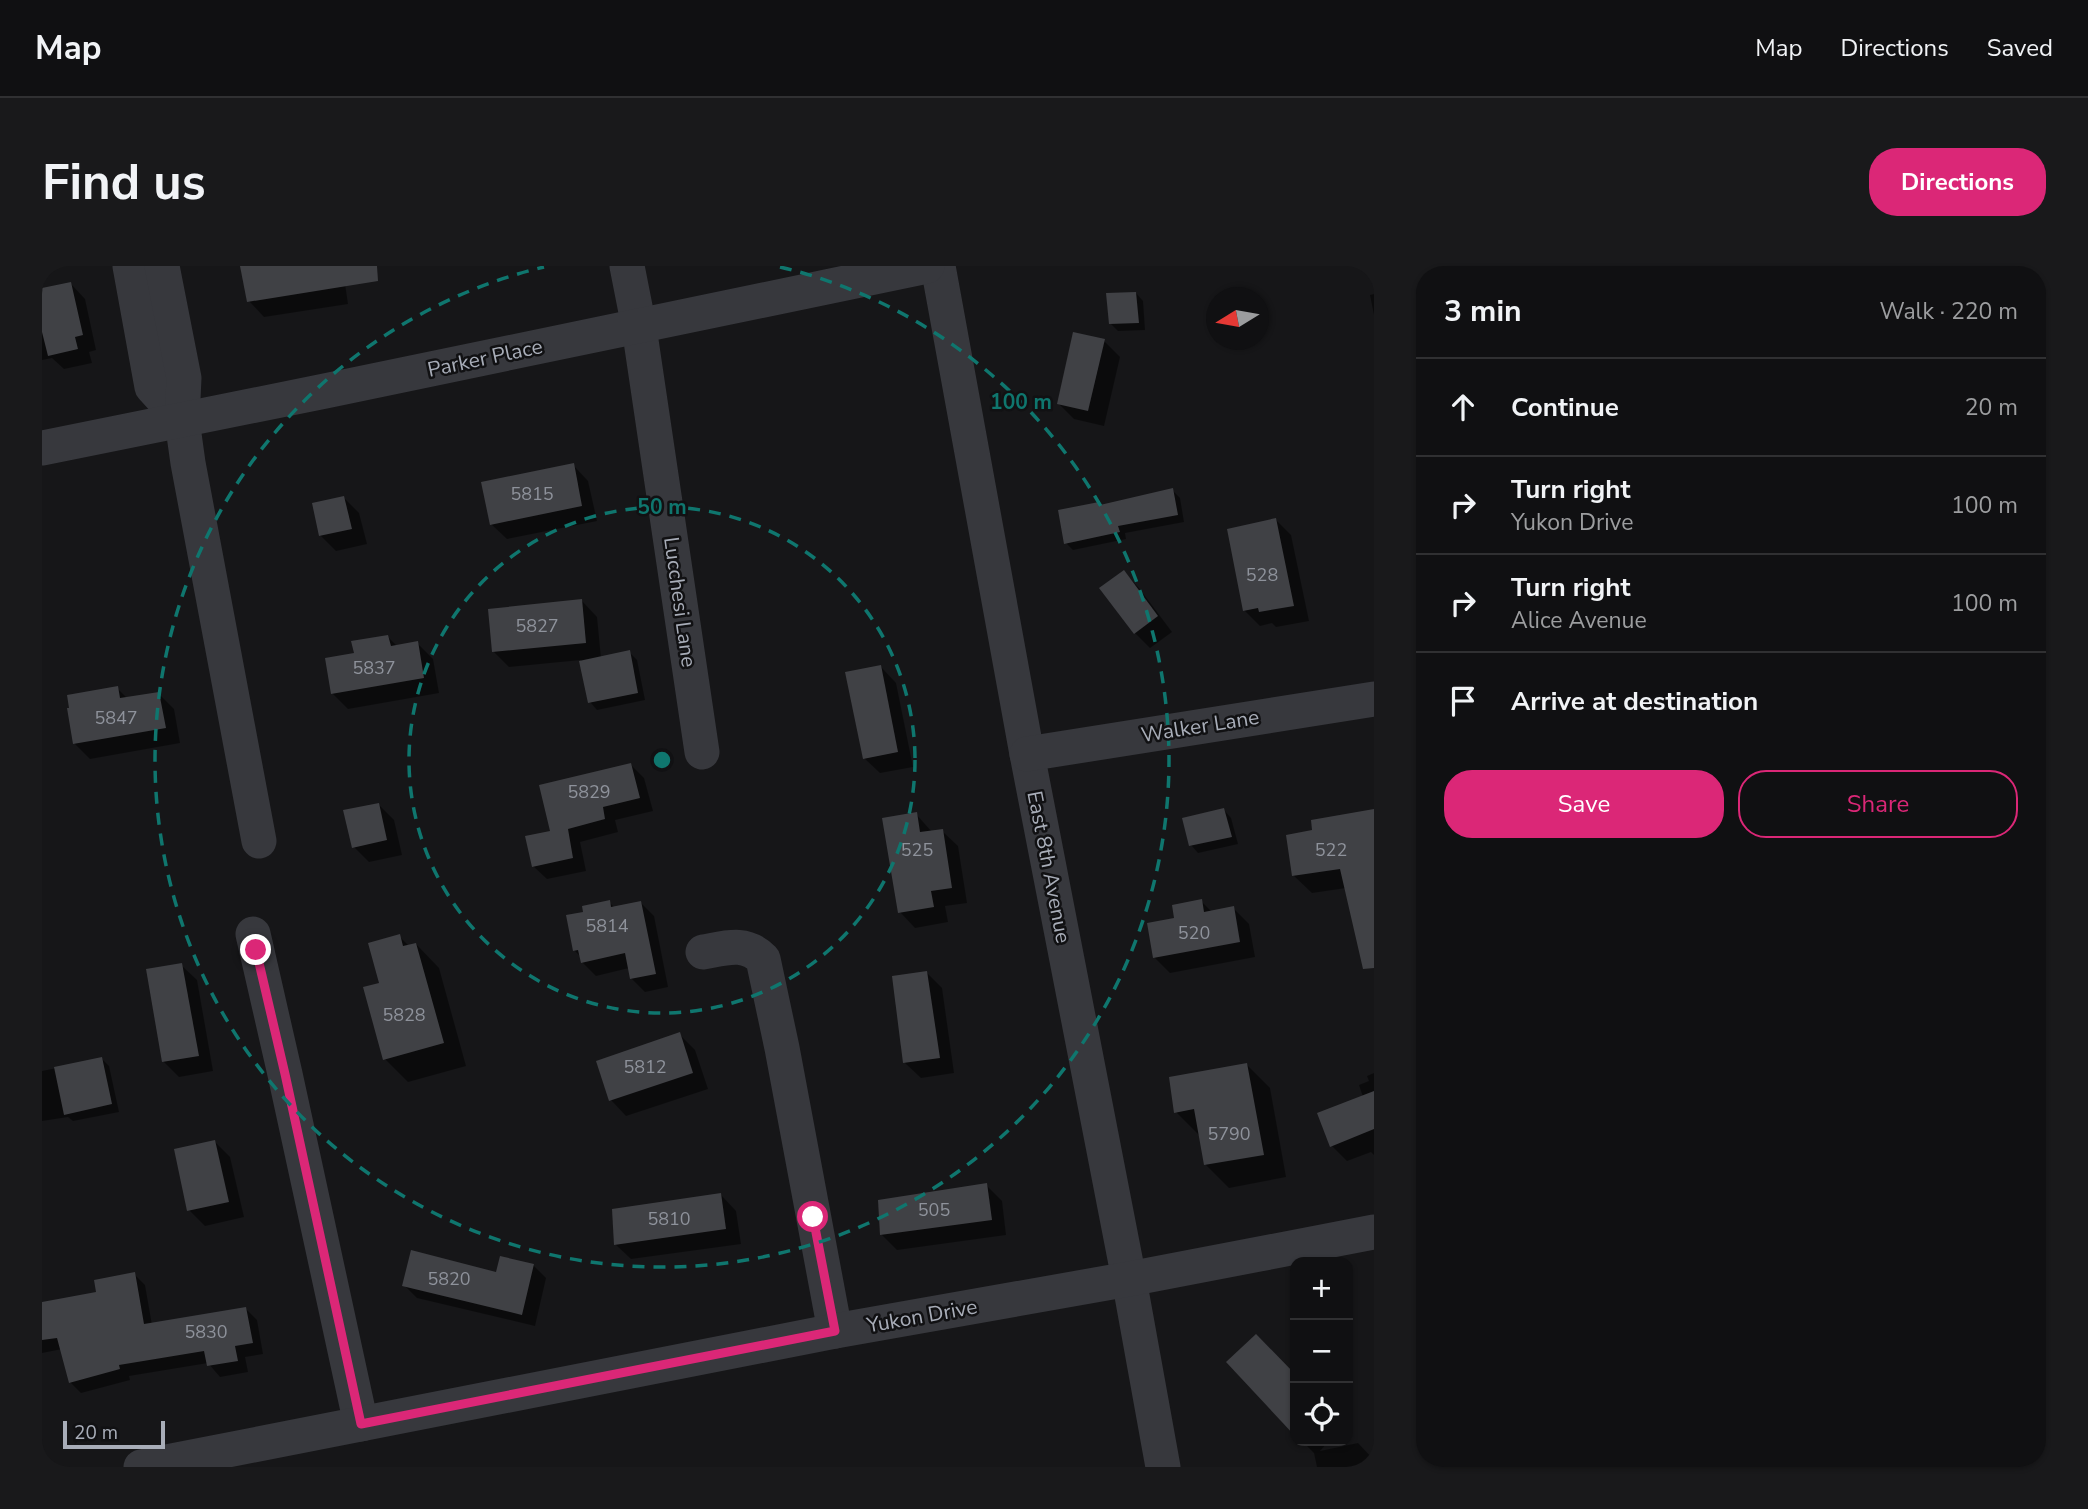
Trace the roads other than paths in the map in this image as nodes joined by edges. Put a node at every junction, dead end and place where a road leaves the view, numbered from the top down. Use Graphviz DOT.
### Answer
graph roads {
  1 [pos="130,266"];
  2 [pos="162,266"];
  3 [pos="627,266"];
  4 [pos="927,266"];
  5 [pos="938,266"];
  6 [pos="639,327"];
  7 [pos="182,420"];
  8 [pos="42,448"];
  9 [pos="1374,699"];
  10 [pos="702,752"];
  11 [pos="1027,754"];
  12 [pos="259,841"];
  13 [pos="253,934"];
  14 [pos="703,951"];
  15 [pos="1374,1232"];
  16 [pos="1129,1279"];
  17 [pos="835,1331"];
  18 [pos="361,1424"];
  19 [pos="141,1467"];
  20 [pos="1163,1467"];
  1 -- 7 [label="street"];
  2 -- 7 [label="street"];
  3 -- 6 [label="street, Lucchesi Lane"];
  4 -- 6 [label="street, Parker Place"];
  5 -- 11 [label="street, East 8th Avenue"];
  6 -- 7 [label="street, Parker Place"];
  6 -- 10 [label="street, Lucchesi Lane"];
  7 -- 8 [label="street, Parker Place"];
  7 -- 12 [label="street"];
  9 -- 11 [label="street, Walker Lane"];
  11 -- 16 [label="street, East 8th Avenue"];
  13 -- 18 [label="street"];
  14 -- 17 [label="street"];
  15 -- 16 [label="street, Yukon Drive"];
  16 -- 17 [label="street, Yukon Drive"];
  16 -- 20 [label="street, East 8th Avenue"];
  17 -- 18 [label="street, Yukon Drive"];
  18 -- 19 [label="street, Yukon Drive"];
}
